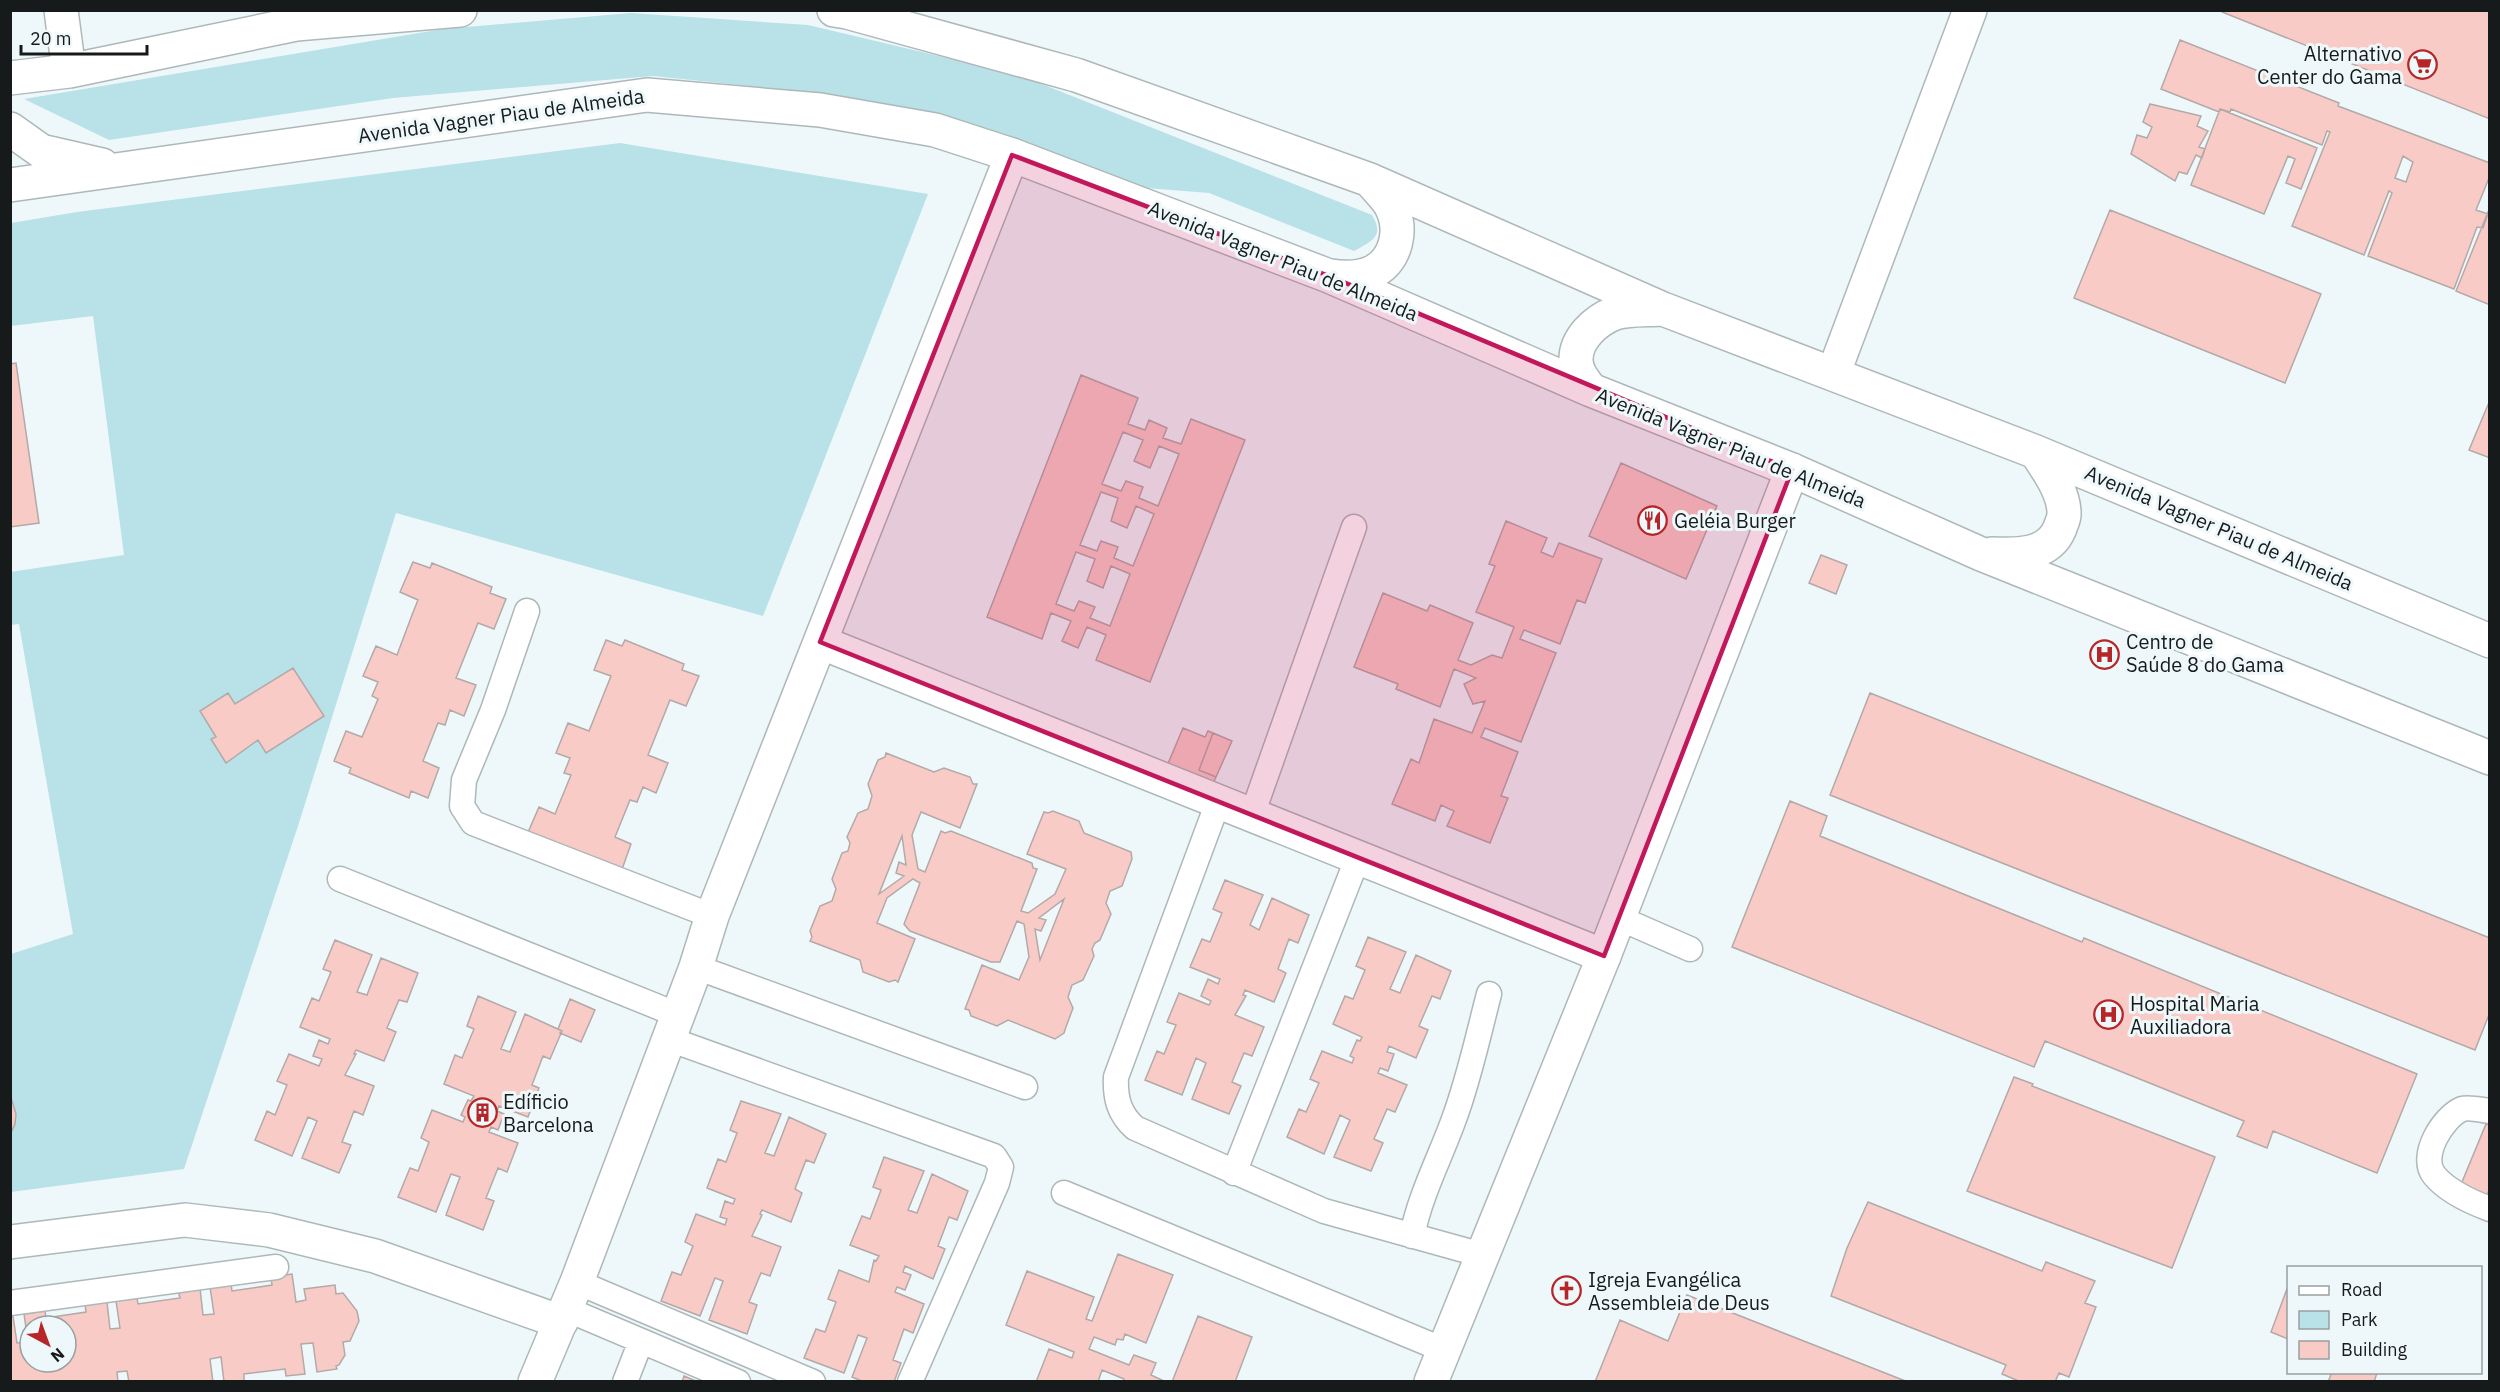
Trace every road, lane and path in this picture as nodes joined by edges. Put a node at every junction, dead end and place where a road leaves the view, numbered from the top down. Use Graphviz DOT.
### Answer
graph roads {
  1 [pos="61,10"];
  2 [pos="460,10"];
  3 [pos="834,10"];
  4 [pos="1970,10"];
  5 [pos="69,71"];
  6 [pos="10,78"];
  7 [pos="10,129"];
  8 [pos="1012,155"];
  9 [pos="118,169"];
  10 [pos="1370,180"];
  11 [pos="10,185"];
  12 [pos="1329,276"];
  13 [pos="1663,309"];
  14 [pos="1834,372"];
  15 [pos="1591,390"];
  16 [pos="2036,452"];
  17 [pos="1792,470"];
  18 [pos="1354,527"];
  19 [pos="1981,554"];
  20 [pos="527,611"];
  21 [pos="2490,641"];
  22 [pos="820,642"];
  23 [pos="2490,758"];
  24 [pos="1218,802"];
  25 [pos="1252,815"];
  26 [pos="1358,858"];
  27 [pos="340,879"];
  28 [pos="712,916"];
  29 [pos="1619,918"];
  30 [pos="1690,949"];
  31 [pos="1604,957"];
  32 [pos="696,967"];
  33 [pos="1489,994"];
  34 [pos="674,1027"];
  35 [pos="1025,1087"];
  36 [pos="2490,1111"];
  37 [pos="1234,1173"];
  38 [pos="1064,1193"];
  39 [pos="2490,1209"];
  40 [pos="1412,1236"];
  41 [pos="10,1242"];
  42 [pos="1482,1255"];
  43 [pos="276,1267"];
  44 [pos="10,1303"];
  45 [pos="568,1304"];
  46 [pos="641,1341"];
  47 [pos="1444,1350"];
  48 [pos="535,1382"];
  49 [pos="625,1382"];
  50 [pos="738,1382"];
  51 [pos="813,1382"];
  52 [pos="910,1382"];
  53 [pos="1431,1382"];
  1 -- 5 [label="main road"];
  2 -- 5 [label="main road"];
  3 -- 10 [label="main road, Avenida Vagner Piau de Almeida"];
  4 -- 14 [label="main road"];
  5 -- 6 [label="main road"];
  7 -- 9 [label="main road"];
  8 -- 9 [label="main road, Avenida Vagner Piau de Almeida"];
  8 -- 12 [label="main road, Avenida Vagner Piau de Almeida"];
  8 -- 22 [label="main road"];
  9 -- 11 [label="main road, Avenida Vagner Piau de Almeida"];
  10 -- 12 [label="main road"];
  10 -- 13 [label="main road, Avenida Vagner Piau de Almeida"];
  12 -- 15 [label="main road, Avenida Vagner Piau de Almeida"];
  13 -- 14 [label="main road, Avenida Vagner Piau de Almeida"];
  13 -- 15 [label="main road"];
  14 -- 16 [label="main road, Avenida Vagner Piau de Almeida"];
  15 -- 17 [label="main road, Avenida Vagner Piau de Almeida"];
  16 -- 19 [label="main road"];
  16 -- 21 [label="main road, Avenida Vagner Piau de Almeida"];
  17 -- 19 [label="main road, Avenida Vagner Piau de Almeida"];
  17 -- 29 [label="main road"];
  18 -- 25 [label="lane"];
  19 -- 23 [label="main road, Avenida Vagner Piau de Almeida"];
  20 -- 28 [label="lane"];
  22 -- 24 [label="main road"];
  22 -- 28 [label="main road"];
  24 -- 25 [label="main road"];
  24 -- 37 [label="lane"];
  25 -- 26 [label="main road"];
  26 -- 31 [label="main road"];
  26 -- 37 [label="lane"];
  27 -- 34 [label="lane"];
  28 -- 32 [label="main road"];
  29 -- 30 [label="lane"];
  29 -- 31 [label="main road"];
  31 -- 42 [label="main road"];
  32 -- 34 [label="main road"];
  32 -- 35 [label="lane"];
  33 -- 40 [label="lane"];
  34 -- 45 [label="main road"];
  34 -- 52 [label="lane"];
  36 -- 39 [label="lane"];
  37 -- 40 [label="lane"];
  38 -- 47 [label="lane"];
  40 -- 42 [label="lane"];
  41 -- 45 [label="main road"];
  42 -- 47 [label="main road"];
  43 -- 44 [label="lane"];
  45 -- 46 [label="lane"];
  45 -- 48 [label="main road"];
  45 -- 51 [label="lane"];
  46 -- 49 [label="lane"];
  46 -- 50 [label="lane"];
  47 -- 53 [label="main road"];
}
